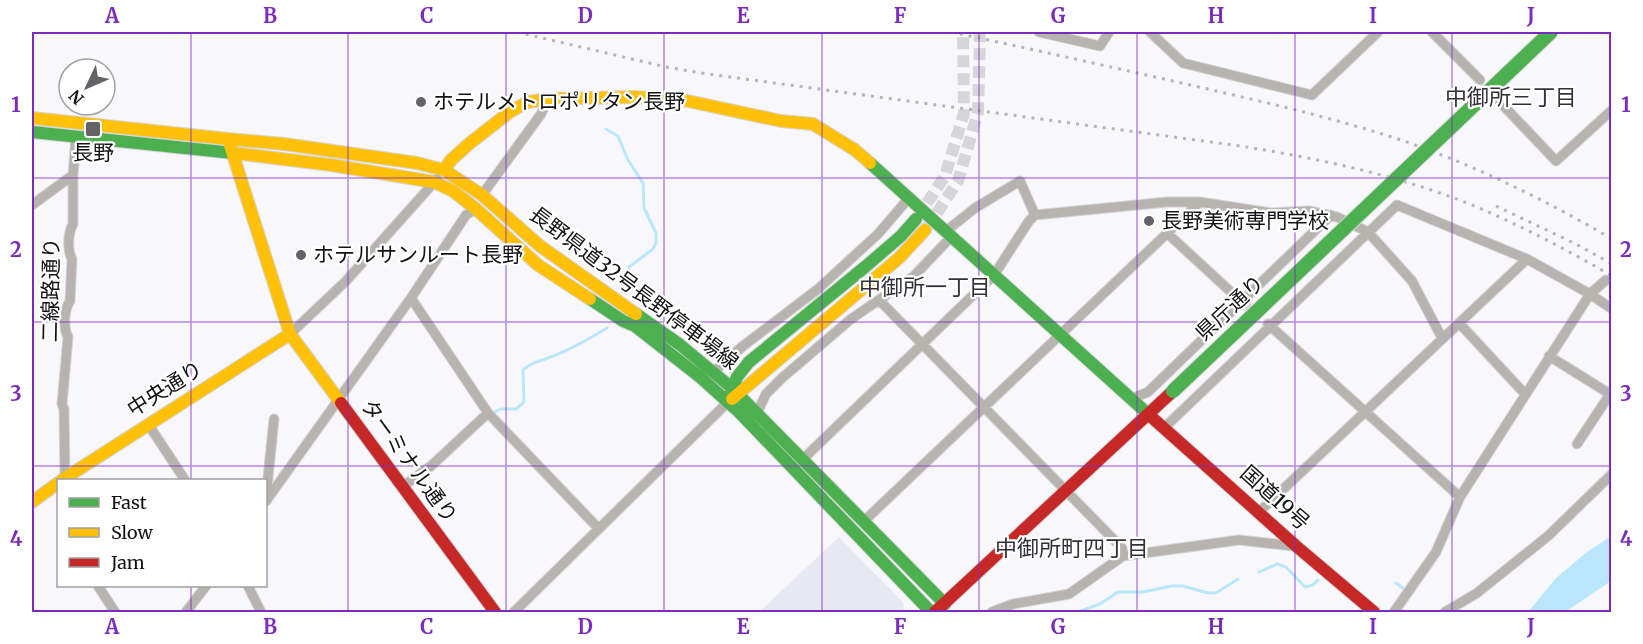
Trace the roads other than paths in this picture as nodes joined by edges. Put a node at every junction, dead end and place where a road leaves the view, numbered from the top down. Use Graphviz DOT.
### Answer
graph roads {
  1 [pos="1039,32"];
  2 [pos="1109,32"];
  3 [pos="1150,32"];
  4 [pos="1378,32"];
  5 [pos="1432,32"];
  6 [pos="1551,32"];
  7 [pos="1480,80"];
  8 [pos="548,99"];
  9 [pos="1500,102"];
  10 [pos="1611,110"];
  11 [pos="32,118"];
  12 [pos="32,132"];
  13 [pos="227,133"];
  14 [pos="76,137"];
  15 [pos="213,137"];
  16 [pos="200,149"];
  17 [pos="233,153"];
  18 [pos="444,170"];
  19 [pos="72,175"];
  20 [pos="434,182"];
  21 [pos="482,195"];
  22 [pos="908,199"];
  23 [pos="1200,202"];
  24 [pos="32,205"];
  25 [pos="476,209"];
  26 [pos="1035,215"];
  27 [pos="1331,215"];
  28 [pos="916,219"];
  29 [pos="925,230"];
  30 [pos="1368,232"];
  31 [pos="1168,234"];
  32 [pos="948,235"];
  33 [pos="1527,260"];
  34 [pos="994,276"];
  35 [pos="1606,280"];
  36 [pos="1590,294"];
  37 [pos="411,298"];
  38 [pos="879,300"];
  39 [pos="1243,303"];
  40 [pos="1611,309"];
  41 [pos="1459,323"];
  42 [pos="1269,325"];
  43 [pos="290,334"];
  44 [pos="1060,336"];
  45 [pos="1442,338"];
  46 [pos="922,345"];
  47 [pos="1549,356"];
  48 [pos="713,372"];
  49 [pos="1525,394"];
  50 [pos="732,395"];
  51 [pos="338,398"];
  52 [pos="1131,399"];
  53 [pos="985,407"];
  54 [pos="1365,411"];
  55 [pos="488,413"];
  56 [pos="757,413"];
  57 [pos="1148,414"];
  58 [pos="274,419"];
  59 [pos="148,424"];
  60 [pos="1165,427"];
  61 [pos="1577,444"];
  62 [pos="802,460"];
  63 [pos="1611,474"];
  64 [pos="63,479"];
  65 [pos="66,479"];
  66 [pos="183,479"];
  67 [pos="57,485"];
  68 [pos="402,487"];
  69 [pos="267,490"];
  70 [pos="1067,491"];
  71 [pos="1461,497"];
  72 [pos="267,499"];
  73 [pos="32,502"];
  74 [pos="1259,512"];
  75 [pos="863,522"];
  76 [pos="599,529"];
  77 [pos="1296,546"];
  78 [pos="1123,556"];
  79 [pos="99,587"];
  80 [pos="205,587"];
  81 [pos="249,587"];
  82 [pos="937,610"];
  83 [pos="115,612"];
  84 [pos="186,612"];
  85 [pos="261,612"];
  86 [pos="495,612"];
  87 [pos="514,612"];
  88 [pos="992,612"];
  89 [pos="1374,612"];
  90 [pos="1394,612"];
  91 [pos="1445,612"];
  1 -- 2 [label="street"];
  3 -- 4 [label="street"];
  5 -- 7 [label="street"];
  6 -- 57 [label="main road, 県庁通り, bridge"];
  8 -- 18 [label="main road, 国道19号"];
  8 -- 21 [label="street"];
  8 -- 22 [label="main road, 国道19号"];
  9 -- 10 [label="street"];
  11 -- 15 [label="main road, 長野県道32号長野停車場線"];
  12 -- 14 [label="main road, 長野県道32号長野停車場線"];
  13 -- 15 [label="main road, 長野県道32号長野停車場線"];
  13 -- 17 [label="main road, ターミナル通り"];
  13 -- 18 [label="main road, 長野県道32号長野停車場線"];
  14 -- 16 [label="main road, 長野県道32号長野停車場線"];
  14 -- 19 [label="street, 二線路通り"];
  15 -- 16 [label="main road"];
  16 -- 17 [label="main road, 長野県道32号長野停車場線"];
  17 -- 20 [label="main road, 長野県道32号長野停車場線"];
  17 -- 43 [label="main road, ターミナル通り"];
  18 -- 20 [label="street"];
  18 -- 21 [label="main road, 長野県道32号長野停車場線"];
  19 -- 24 [label="street"];
  19 -- 64 [label="street, 二線路通り"];
  20 -- 25 [label="main road, 長野県道32号長野停車場線"];
  20 -- 43 [label="street"];
  21 -- 48 [label="main road, 長野県道32号長野停車場線"];
  22 -- 32 [label="main road, 国道19号"];
  22 -- 48 [label="street"];
  23 -- 26 [label="street"];
  23 -- 27 [label="street"];
  23 -- 31 [label="street"];
  25 -- 37 [label="street"];
  25 -- 50 [label="main road, 長野県道32号長野停車場線"];
  26 -- 32 [label="street"];
  26 -- 34 [label="street"];
  27 -- 30 [label="street"];
  27 -- 39 [label="street"];
  28 -- 50 [label="main road"];
  29 -- 50 [label="main road"];
  30 -- 33 [label="street"];
  30 -- 42 [label="street"];
  30 -- 45 [label="street"];
  31 -- 39 [label="street"];
  31 -- 44 [label="street"];
  32 -- 34 [label="main road, 国道19号"];
  32 -- 38 [label="street"];
  33 -- 36 [label="street"];
  33 -- 41 [label="street"];
  34 -- 44 [label="main road, 国道19号"];
  34 -- 46 [label="street"];
  35 -- 36 [label="street"];
  36 -- 40 [label="street"];
  36 -- 47 [label="street"];
  37 -- 51 [label="street"];
  37 -- 55 [label="street"];
  38 -- 46 [label="street"];
  38 -- 56 [label="street"];
  39 -- 52 [label="street"];
  41 -- 45 [label="street"];
  41 -- 49 [label="street"];
  42 -- 54 [label="street"];
  42 -- 60 [label="street"];
  43 -- 51 [label="main road, ターミナル通り"];
  43 -- 59 [label="main road, 中央通り"];
  44 -- 52 [label="main road, 国道19号"];
  44 -- 53 [label="street"];
  45 -- 54 [label="street"];
  46 -- 53 [label="street"];
  46 -- 62 [label="street"];
  47 -- 49 [label="street"];
  47 -- 61 [label="street"];
  48 -- 50 [label="main road, 長野県道32号長野停車場線"];
  49 -- 71 [label="street"];
  50 -- 56 [label="main road, 長野県道32号長野停車場線"];
  50 -- 76 [label="street"];
  50 -- 82 [label="main road, 長野県道32号長野停車場線"];
  51 -- 68 [label="main road, ターミナル通り"];
  51 -- 72 [label="street"];
  52 -- 57 [label="main road, 国道19号"];
  53 -- 70 [label="street"];
  53 -- 75 [label="street"];
  54 -- 71 [label="street"];
  54 -- 74 [label="street"];
  55 -- 68 [label="street"];
  55 -- 76 [label="street"];
  56 -- 62 [label="main road, 長野県道32号長野停車場線"];
  57 -- 60 [label="main road, 国道19号"];
  57 -- 70 [label="main road, 県庁通り"];
  58 -- 69 [label="street"];
  59 -- 65 [label="main road, 中央通り"];
  59 -- 66 [label="street"];
  60 -- 74 [label="main road, 国道19号"];
  62 -- 75 [label="main road, 長野県道32号長野停車場線"];
  63 -- 91 [label="street"];
  67 -- 73 [label="main road, 中央通り"];
  68 -- 86 [label="main road, ターミナル通り"];
  70 -- 78 [label="street"];
  70 -- 82 [label="main road, 県庁通り"];
  71 -- 90 [label="street"];
  74 -- 77 [label="main road, 国道19号"];
  75 -- 82 [label="main road, 長野県道32号長野停車場線"];
  76 -- 87 [label="street"];
  77 -- 78 [label="street"];
  77 -- 89 [label="main road, 国道19号"];
  78 -- 88 [label="street"];
  79 -- 83 [label="street"];
  80 -- 84 [label="street"];
  81 -- 85 [label="street"];
}
